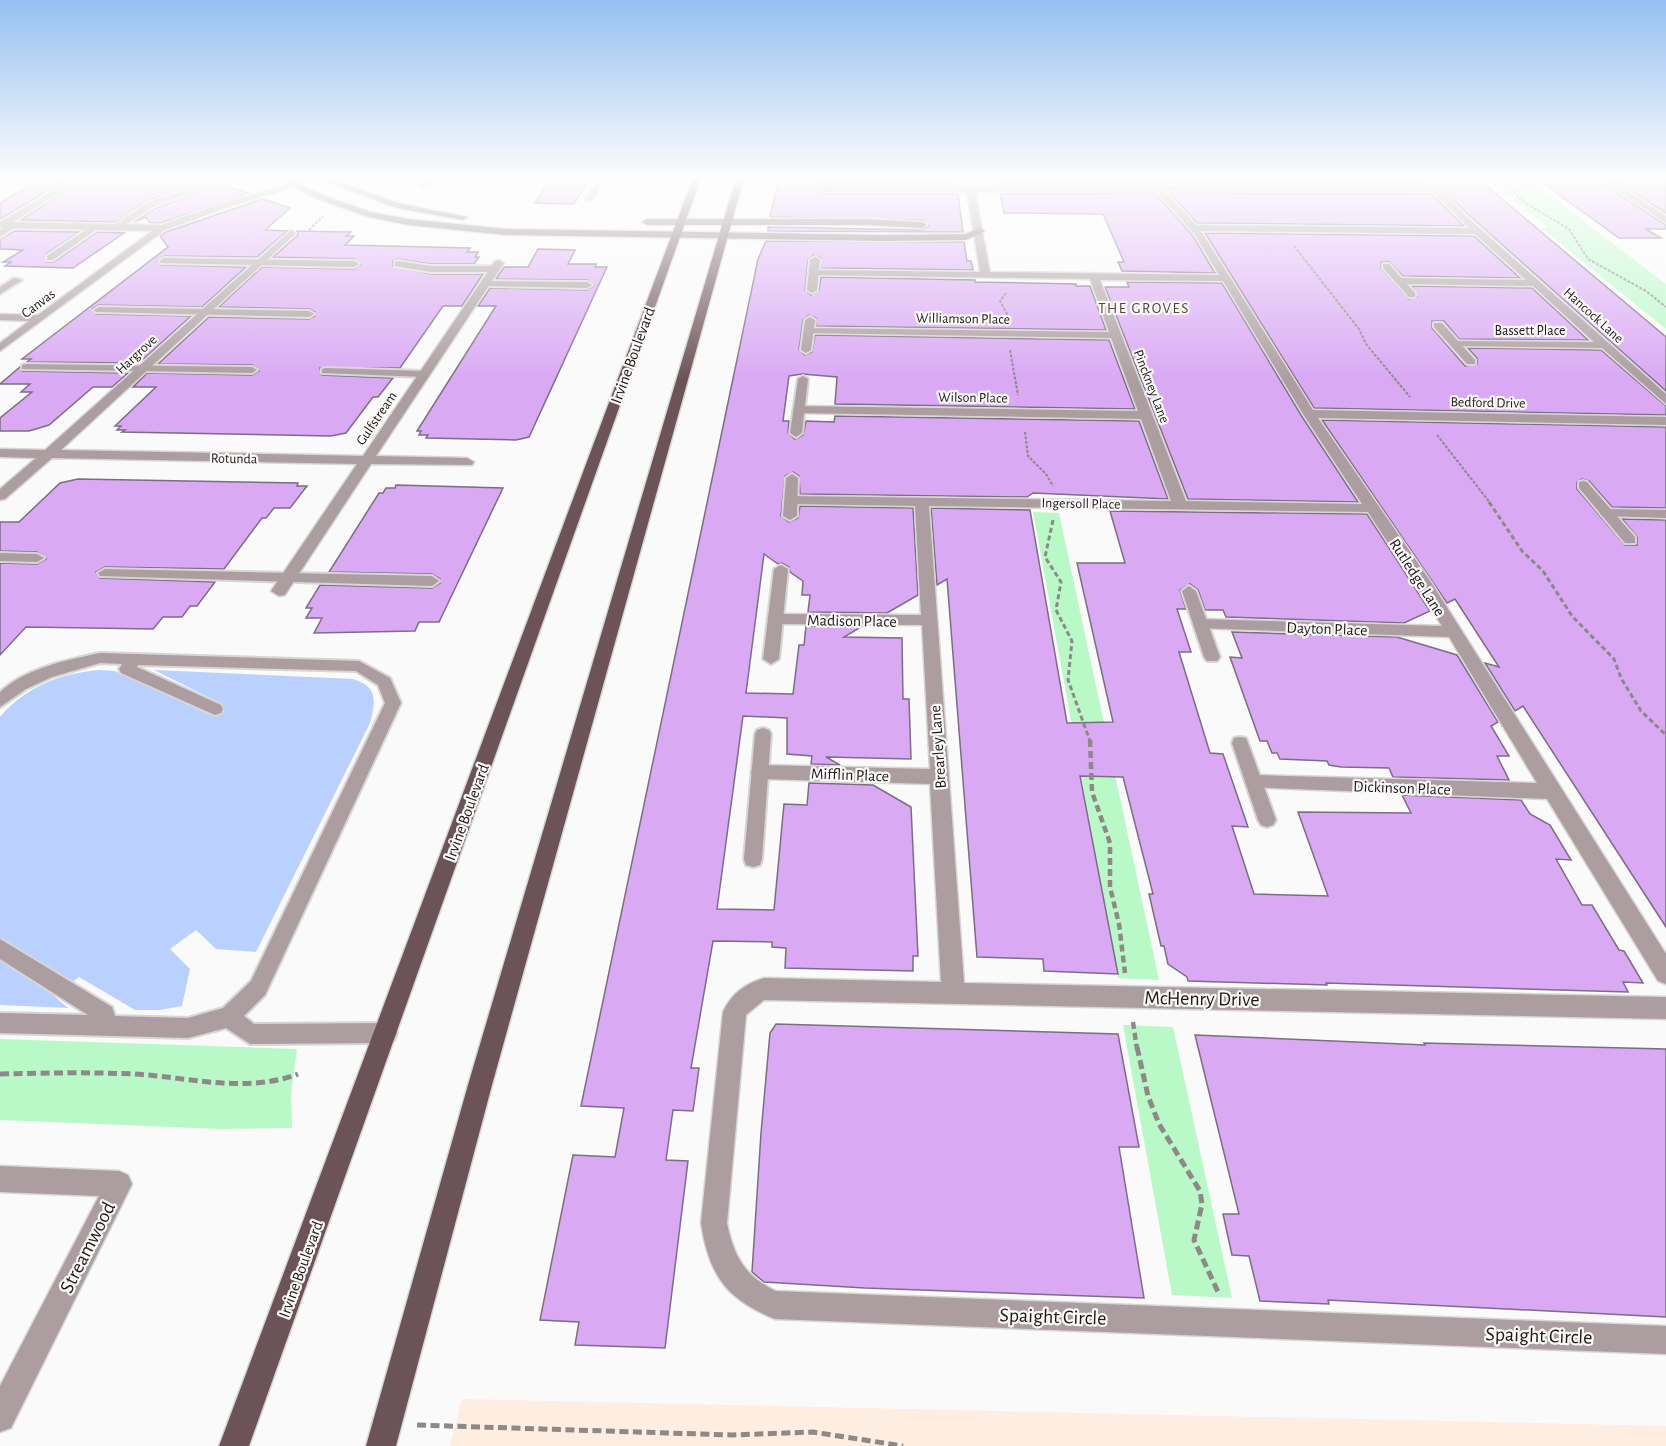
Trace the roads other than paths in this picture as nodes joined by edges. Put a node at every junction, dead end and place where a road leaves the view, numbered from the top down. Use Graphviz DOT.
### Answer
graph roads {
  1 [pos="69,245"];
  2 [pos="138,245"];
  3 [pos="277,245"];
  4 [pos="672,245"];
  5 [pos="720,245"];
  6 [pos="982,245"];
  7 [pos="1205,245"];
  8 [pos="1493,245"];
  9 [pos="50,258"];
  10 [pos="816,260"];
  11 [pos="164,261"];
  12 [pos="258,263"];
  13 [pos="354,264"];
  14 [pos="398,264"];
  15 [pos="497,266"];
  16 [pos="1386,267"];
  17 [pos="814,273"];
  18 [pos="986,276"];
  19 [pos="1094,277"];
  20 [pos="1225,278"];
  21 [pos="17,280"];
  22 [pos="1400,281"];
  23 [pos="1535,283"];
  24 [pos="485,284"];
  25 [pos="587,285"];
  26 [pos="812,290"];
  27 [pos="0,291"];
  28 [pos="1412,295"];
  29 [pos="99,310"];
  30 [pos="205,311"];
  31 [pos="309,314"];
  32 [pos="0,317"];
  33 [pos="41,318"];
  34 [pos="809,325"];
  35 [pos="1438,325"];
  36 [pos="1116,335"];
  37 [pos="1456,344"];
  38 [pos="1605,345"];
  39 [pos="0,348"];
  40 [pos="806,350"];
  41 [pos="1471,362"];
  42 [pos="26,368"];
  43 [pos="141,370"];
  44 [pos="252,370"];
  45 [pos="326,371"];
  46 [pos="424,374"];
  47 [pos="803,379"];
  48 [pos="1666,400"];
  49 [pos="799,410"];
  50 [pos="1309,414"];
  51 [pos="1147,415"];
  52 [pos="1666,421"];
  53 [pos="796,433"];
  54 [pos="0,453"];
  55 [pos="48,454"];
  56 [pos="366,460"];
  57 [pos="467,462"];
  58 [pos="792,478"];
  59 [pos="1583,485"];
  60 [pos="0,496"];
  61 [pos="791,500"];
  62 [pos="922,501"];
  63 [pos="1180,505"];
  64 [pos="1371,508"];
  65 [pos="1607,513"];
  66 [pos="1666,514"];
  67 [pos="790,516"];
  68 [pos="1630,540"];
  69 [pos="0,557"];
  70 [pos="37,558"];
  71 [pos="781,569"];
  72 [pos="105,573"];
  73 [pos="432,581"];
  74 [pos="283,585"];
  75 [pos="1189,591"];
  76 [pos="775,619"];
  77 [pos="928,620"];
  78 [pos="1201,624"];
  79 [pos="1454,632"];
  80 [pos="1212,657"];
  81 [pos="134,659"];
  82 [pos="771,659"];
  83 [pos="0,701"];
  84 [pos="215,708"];
  85 [pos="763,734"];
  86 [pos="1240,743"];
  87 [pos="760,772"];
  88 [pos="939,777"];
  89 [pos="1255,782"];
  90 [pos="1550,791"];
  91 [pos="1267,819"];
  92 [pos="753,859"];
  93 [pos="0,948"];
  94 [pos="1666,974"];
  95 [pos="953,992"];
  96 [pos="742,1001"];
  97 [pos="1666,1008"];
  98 [pos="229,1017"];
  99 [pos="0,1023"];
  100 [pos="99,1026"];
  101 [pos="386,1033"];
  102 [pos="0,1179"];
  103 [pos="1666,1340"];
  104 [pos="0,1417"];
  105 [pos="234,1446"];
  106 [pos="381,1446"];
  1 -- 9 [label="lane"];
  2 -- 33 [label="street, Canvas"];
  3 -- 12 [label="street, Hargrove"];
  4 -- 101 [label="main road, Irvine Boulevard"];
  5 -- 106 [label="main road"];
  6 -- 18 [label="street"];
  7 -- 20 [label="street, Rutledge Lane"];
  8 -- 23 [label="street, Hancock Lane"];
  10 -- 17 [label="lane"];
  11 -- 12 [label="lane"];
  12 -- 13 [label="lane"];
  12 -- 30 [label="street, Hargrove"];
  14 -- 15 [label="lane"];
  15 -- 24 [label="street, Gulfstream"];
  16 -- 22 [label="lane"];
  17 -- 18 [label="street"];
  17 -- 26 [label="lane"];
  18 -- 19 [label="street"];
  19 -- 20 [label="street"];
  19 -- 36 [label="street, Pinckney Lane"];
  20 -- 50 [label="street, Rutledge Lane"];
  21 -- 27 [label="lane"];
  22 -- 23 [label="street"];
  22 -- 28 [label="lane"];
  23 -- 38 [label="street, Hancock Lane"];
  24 -- 25 [label="lane"];
  24 -- 46 [label="street, Gulfstream"];
  29 -- 30 [label="lane"];
  30 -- 31 [label="lane"];
  30 -- 43 [label="street, Hargrove"];
  32 -- 33 [label="street"];
  33 -- 39 [label="street, Canvas"];
  34 -- 36 [label="street, Williamson Place"];
  34 -- 40 [label="lane"];
  35 -- 37 [label="lane"];
  36 -- 51 [label="street, Pinckney Lane"];
  37 -- 38 [label="street, Bassett Place"];
  37 -- 41 [label="lane"];
  38 -- 48 [label="street, Hancock Lane"];
  42 -- 43 [label="lane"];
  43 -- 44 [label="lane"];
  43 -- 55 [label="street, Hargrove"];
  45 -- 46 [label="lane"];
  46 -- 56 [label="street, Gulfstream"];
  47 -- 49 [label="lane"];
  49 -- 51 [label="street, Wilson Place"];
  49 -- 53 [label="lane"];
  50 -- 52 [label="street, Bedford Drive"];
  50 -- 64 [label="street, Rutledge Lane"];
  51 -- 63 [label="street, Pinckney Lane"];
  54 -- 55 [label="street, Rotunda"];
  55 -- 56 [label="street, Rotunda"];
  55 -- 60 [label="street, Hargrove"];
  56 -- 57 [label="street, Rotunda"];
  56 -- 74 [label="street, Gulfstream"];
  58 -- 61 [label="lane"];
  59 -- 65 [label="lane"];
  61 -- 62 [label="street, Ingersoll Place"];
  61 -- 67 [label="lane"];
  62 -- 63 [label="street, Ingersoll Place"];
  62 -- 77 [label="street, Brearley Lane"];
  63 -- 64 [label="street, Ingersoll Place"];
  64 -- 79 [label="street, Rutledge Lane"];
  65 -- 66 [label="street"];
  65 -- 68 [label="lane"];
  69 -- 70 [label="lane"];
  71 -- 76 [label="lane"];
  72 -- 74 [label="lane"];
  73 -- 74 [label="lane"];
  75 -- 78 [label="lane"];
  76 -- 77 [label="street, Madison Place"];
  76 -- 82 [label="lane"];
  77 -- 88 [label="street, Brearley Lane"];
  78 -- 79 [label="street, Dayton Place"];
  78 -- 80 [label="lane"];
  79 -- 90 [label="street, Rutledge Lane"];
  81 -- 83 [label="lane"];
  81 -- 84 [label="lane"];
  81 -- 98 [label="lane"];
  85 -- 87 [label="lane"];
  86 -- 89 [label="lane"];
  87 -- 88 [label="street, Mifflin Place"];
  87 -- 92 [label="lane"];
  88 -- 95 [label="street, Brearley Lane"];
  89 -- 90 [label="street, Dickinson Place"];
  89 -- 91 [label="lane"];
  90 -- 94 [label="street, Rutledge Lane"];
  93 -- 100 [label="lane"];
  95 -- 96 [label="street, McHenry Drive"];
  95 -- 97 [label="street, McHenry Drive"];
  96 -- 103 [label="street, Spaight Circle"];
  98 -- 100 [label="lane"];
  98 -- 101 [label="lane"];
  99 -- 100 [label="lane"];
  101 -- 105 [label="main road, Irvine Boulevard"];
  102 -- 104 [label="street, Streamwood"];
}
